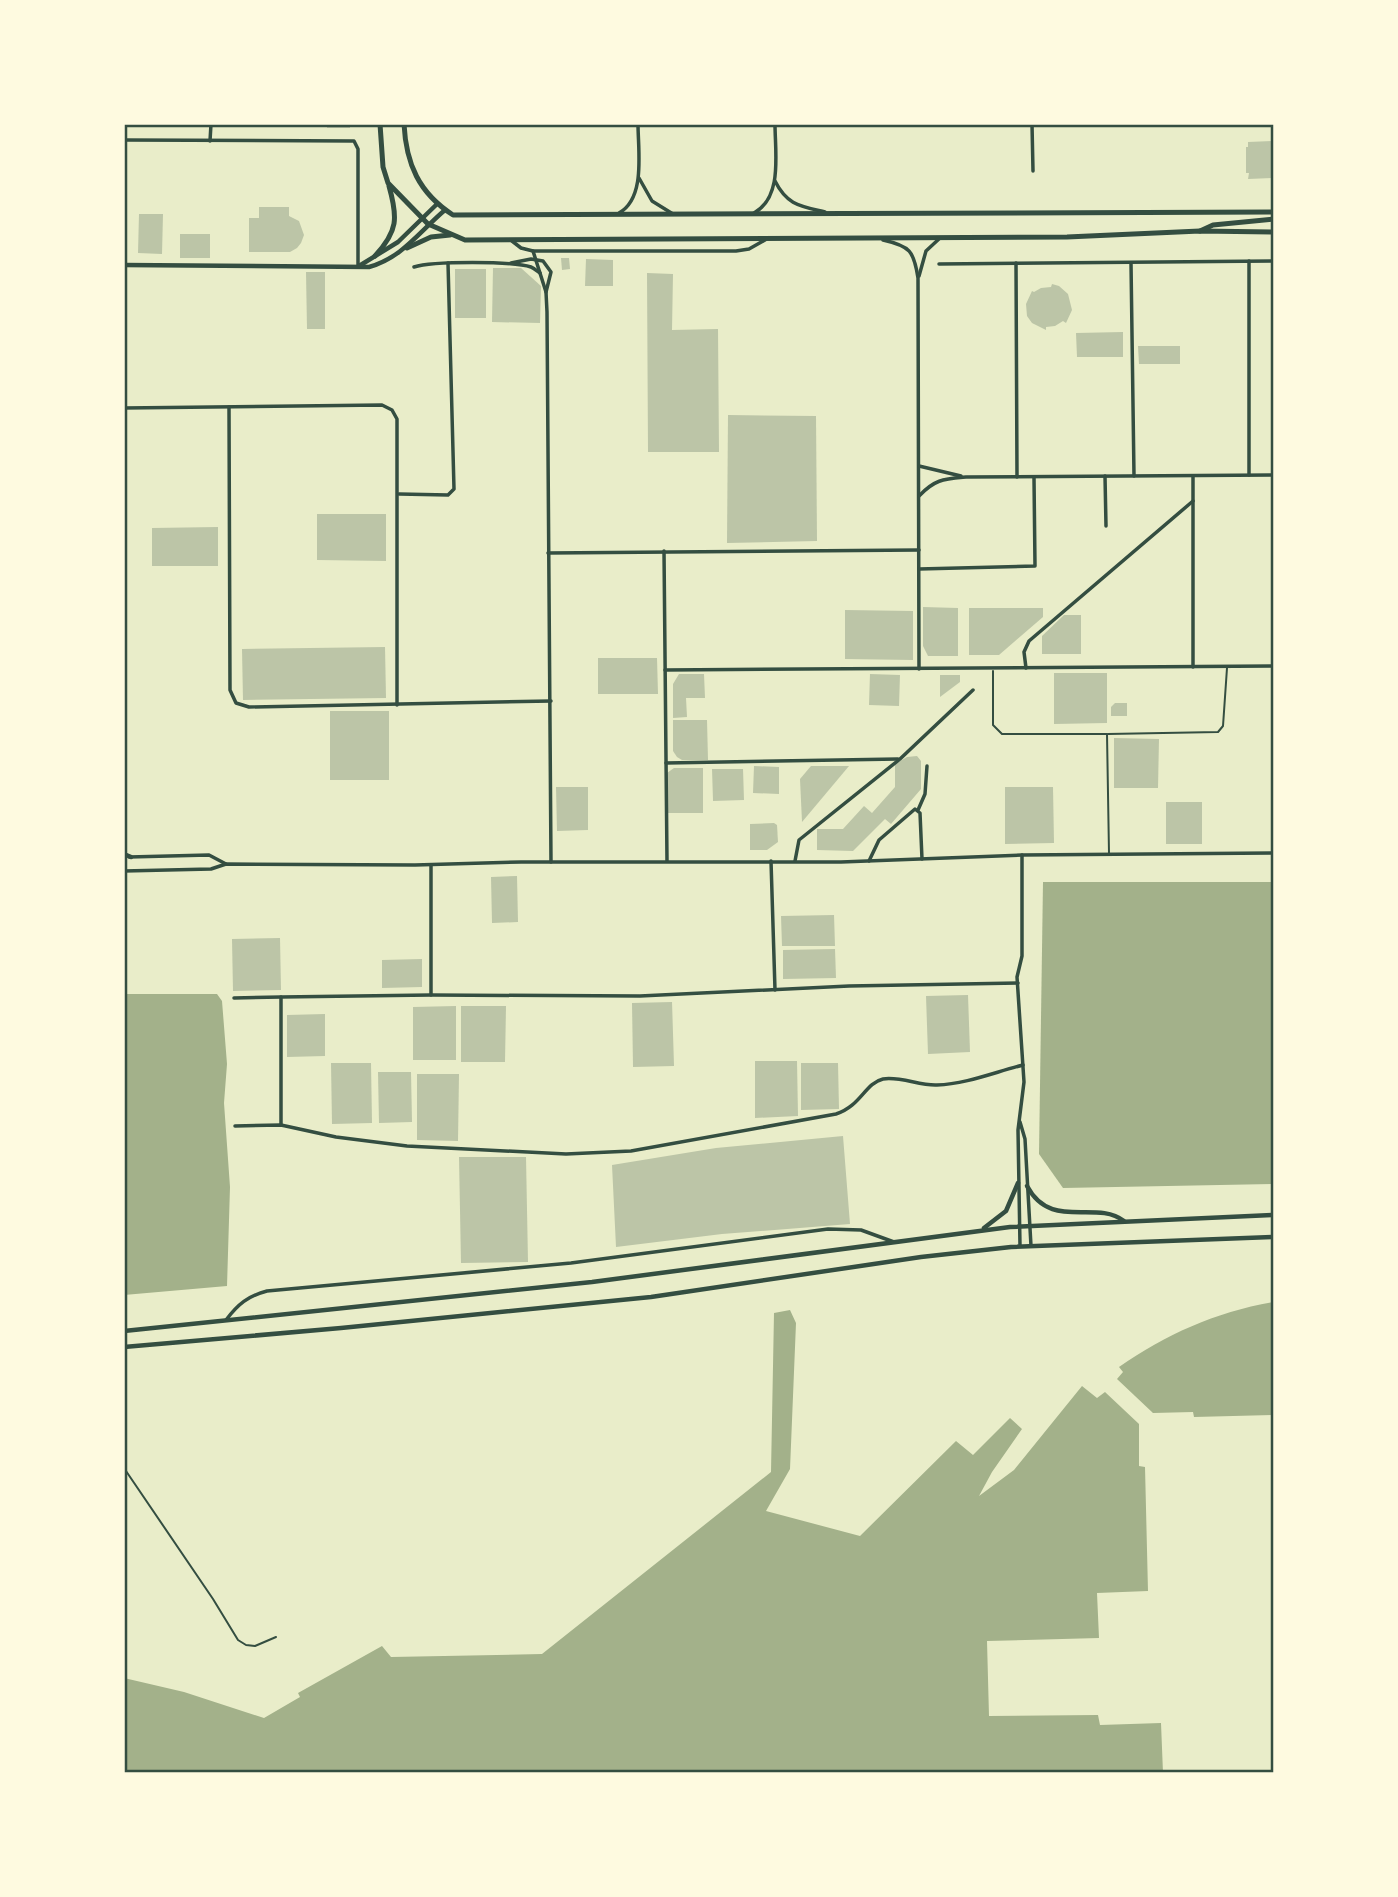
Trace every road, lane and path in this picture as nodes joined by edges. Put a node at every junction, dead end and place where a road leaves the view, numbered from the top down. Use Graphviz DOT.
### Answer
graph roads {
  1 [pos="211,124"];
  2 [pos="380,124"];
  3 [pos="404,124"];
  4 [pos="515,124"];
  5 [pos="638,124"];
  6 [pos="775,124"];
  7 [pos="1032,124"];
  8 [pos="486,125"];
  9 [pos="124,141"];
  10 [pos="211,141"];
  11 [pos="1033,171"];
  12 [pos="638,176"];
  13 [pos="775,180"];
  14 [pos="388,183"];
  15 [pos="437,204"];
  16 [pos="445,210"];
  17 [pos="1274,212"];
  18 [pos="674,214"];
  19 [pos="752,214"];
  20 [pos="830,214"];
  21 [pos="616,215"];
  22 [pos="422,219"];
  23 [pos="1274,219"];
  24 [pos="428,224"];
  25 [pos="1200,232"];
  26 [pos="1274,233"];
  27 [pos="451,235"];
  28 [pos="866,236"];
  29 [pos="769,237"];
  30 [pos="943,237"];
  31 [pos="510,240"];
  32 [pos="407,248"];
  33 [pos="533,251"];
  34 [pos="374,256"];
  35 [pos="536,259"];
  36 [pos="1249,261"];
  37 [pos="1274,261"];
  38 [pos="1131,262"];
  39 [pos="448,263"];
  40 [pos="1016,263"];
  41 [pos="506,264"];
  42 [pos="939,264"];
  43 [pos="124,265"];
  44 [pos="359,266"];
  45 [pos="414,267"];
  46 [pos="542,275"];
  47 [pos="918,278"];
  48 [pos="546,292"];
  49 [pos="229,407"];
  50 [pos="124,408"];
  51 [pos="919,466"];
  52 [pos="1249,475"];
  53 [pos="1274,475"];
  54 [pos="1105,476"];
  55 [pos="1134,476"];
  56 [pos="1193,476"];
  57 [pos="966,477"];
  58 [pos="1017,477"];
  59 [pos="1034,477"];
  60 [pos="398,495"];
  61 [pos="919,496"];
  62 [pos="1193,501"];
  63 [pos="1106,526"];
  64 [pos="919,550"];
  65 [pos="664,551"];
  66 [pos="548,553"];
  67 [pos="919,569"];
  68 [pos="1274,666"];
  69 [pos="1193,667"];
  70 [pos="1227,667"];
  71 [pos="993,668"];
  72 [pos="1026,668"];
  73 [pos="919,669"];
  74 [pos="665,670"];
  75 [pos="973,690"];
  76 [pos="551,701"];
  77 [pos="397,705"];
  78 [pos="1107,734"];
  79 [pos="900,759"];
  80 [pos="666,763"];
  81 [pos="927,766"];
  82 [pos="918,810"];
  83 [pos="1274,853"];
  84 [pos="1109,854"];
  85 [pos="1022,855"];
  86 [pos="126,856"];
  87 [pos="922,859"];
  88 [pos="667,861"];
  89 [pos="771,861"];
  90 [pos="795,861"];
  91 [pos="869,861"];
  92 [pos="551,862"];
  93 [pos="226,864"];
  94 [pos="431,865"];
  95 [pos="124,871"];
  96 [pos="1018,983"];
  97 [pos="775,990"];
  98 [pos="431,995"];
  99 [pos="281,997"];
  100 [pos="234,998"];
  101 [pos="1023,1065"];
  102 [pos="1019,1120"];
  103 [pos="281,1125"];
  104 [pos="235,1126"];
  105 [pos="1018,1183"];
  106 [pos="1027,1185"];
  107 [pos="1274,1215"];
  108 [pos="1125,1221"];
  109 [pos="1019,1226"];
  110 [pos="1029,1226"];
  111 [pos="980,1230"];
  112 [pos="1274,1237"];
  113 [pos="894,1242"];
  114 [pos="1031,1246"];
  115 [pos="1020,1247"];
  116 [pos="226,1320"];
  117 [pos="124,1330"];
  118 [pos="124,1349"];
  119 [pos="124,1464"];
  120 [pos="126,1471"];
  121 [pos="276,1637"];
  1 -- 10 [label="street"];
  2 -- 14 [label="main road"];
  3 -- 15 [label="main road"];
  4 -- 8 [label="lane"];
  5 -- 12 [label="street"];
  6 -- 13 [label="street"];
  7 -- 11 [label="street"];
  9 -- 10 [label="street"];
  10 -- 44 [label="street"];
  12 -- 18 [label="street"];
  12 -- 21 [label="street"];
  13 -- 19 [label="street"];
  13 -- 20 [label="street"];
  14 -- 22 [label="main road"];
  14 -- 34 [label="main road"];
  15 -- 16 [label="main road"];
  15 -- 22 [label="street"];
  16 -- 21 [label="main road"];
  16 -- 24 [label="street"];
  17 -- 20 [label="main road"];
  18 -- 19 [label="main road"];
  18 -- 21 [label="main road"];
  19 -- 20 [label="main road"];
  22 -- 24 [label="main road"];
  22 -- 34 [label="street"];
  23 -- 25 [label="main road"];
  24 -- 27 [label="main road"];
  24 -- 32 [label="street"];
  25 -- 26 [label="main road"];
  25 -- 30 [label="main road"];
  27 -- 31 [label="main road"];
  27 -- 32 [label="main road"];
  28 -- 29 [label="main road"];
  28 -- 30 [label="main road"];
  28 -- 47 [label="street"];
  29 -- 31 [label="main road"];
  29 -- 33 [label="street"];
  30 -- 47 [label="street"];
  31 -- 33 [label="street"];
  32 -- 44 [label="street"];
  33 -- 35 [label="street"];
  34 -- 44 [label="street"];
  35 -- 41 [label="street"];
  35 -- 46 [label="street"];
  35 -- 48 [label="street"];
  36 -- 37 [label="street"];
  36 -- 38 [label="street"];
  36 -- 52 [label="street"];
  38 -- 40 [label="street"];
  38 -- 55 [label="street"];
  39 -- 41 [label="street"];
  39 -- 45 [label="street"];
  39 -- 60 [label="street"];
  40 -- 42 [label="street"];
  40 -- 58 [label="street"];
  41 -- 46 [label="street"];
  43 -- 44 [label="street"];
  46 -- 48 [label="street"];
  47 -- 51 [label="street"];
  48 -- 66 [label="street"];
  49 -- 50 [label="street"];
  49 -- 60 [label="street"];
  49 -- 77 [label="street"];
  51 -- 57 [label="street"];
  51 -- 61 [label="street"];
  52 -- 53 [label="street"];
  52 -- 56 [label="street"];
  54 -- 55 [label="street"];
  54 -- 59 [label="street"];
  54 -- 63 [label="street"];
  55 -- 56 [label="street"];
  56 -- 62 [label="street"];
  57 -- 58 [label="street"];
  57 -- 61 [label="street"];
  58 -- 59 [label="street"];
  59 -- 67 [label="street"];
  60 -- 77 [label="street"];
  61 -- 64 [label="street"];
  62 -- 69 [label="street"];
  62 -- 72 [label="street"];
  64 -- 65 [label="street"];
  64 -- 67 [label="street"];
  65 -- 66 [label="street"];
  65 -- 74 [label="street"];
  66 -- 76 [label="street"];
  67 -- 73 [label="street"];
  68 -- 70 [label="street"];
  69 -- 70 [label="street"];
  69 -- 72 [label="street"];
  70 -- 78 [label="lane"];
  71 -- 72 [label="street"];
  71 -- 73 [label="street"];
  71 -- 78 [label="lane"];
  73 -- 74 [label="street"];
  74 -- 80 [label="street"];
  75 -- 79 [label="street"];
  76 -- 77 [label="street"];
  76 -- 92 [label="street"];
  78 -- 84 [label="lane"];
  79 -- 80 [label="street"];
  79 -- 90 [label="street"];
  80 -- 88 [label="street"];
  81 -- 82 [label="street"];
  82 -- 87 [label="street"];
  82 -- 91 [label="street"];
  83 -- 84 [label="street"];
  84 -- 85 [label="street"];
  85 -- 87 [label="street"];
  85 -- 96 [label="street"];
  86 -- 93 [label="street"];
  87 -- 91 [label="street"];
  88 -- 89 [label="street"];
  88 -- 92 [label="street"];
  89 -- 90 [label="street"];
  89 -- 97 [label="street"];
  90 -- 91 [label="street"];
  92 -- 94 [label="street"];
  93 -- 94 [label="street"];
  93 -- 95 [label="street"];
  94 -- 98 [label="street"];
  96 -- 97 [label="street"];
  96 -- 101 [label="street"];
  97 -- 98 [label="street"];
  98 -- 99 [label="street"];
  99 -- 100 [label="street"];
  99 -- 103 [label="street"];
  101 -- 102 [label="street"];
  101 -- 103 [label="street"];
  102 -- 105 [label="street"];
  102 -- 106 [label="street"];
  103 -- 104 [label="street"];
  105 -- 109 [label="street"];
  105 -- 111 [label="street"];
  106 -- 108 [label="street"];
  106 -- 110 [label="street"];
  107 -- 108 [label="street"];
  108 -- 110 [label="street"];
  109 -- 110 [label="street"];
  109 -- 111 [label="street"];
  109 -- 115 [label="street"];
  110 -- 114 [label="street"];
  111 -- 113 [label="street"];
  112 -- 114 [label="street"];
  113 -- 116 [label="street"];
  113 -- 116 [label="street"];
  114 -- 115 [label="street"];
  115 -- 118 [label="street"];
  116 -- 117 [label="street"];
  119 -- 120 [label="lane"];
  120 -- 121 [label="lane"];
}
